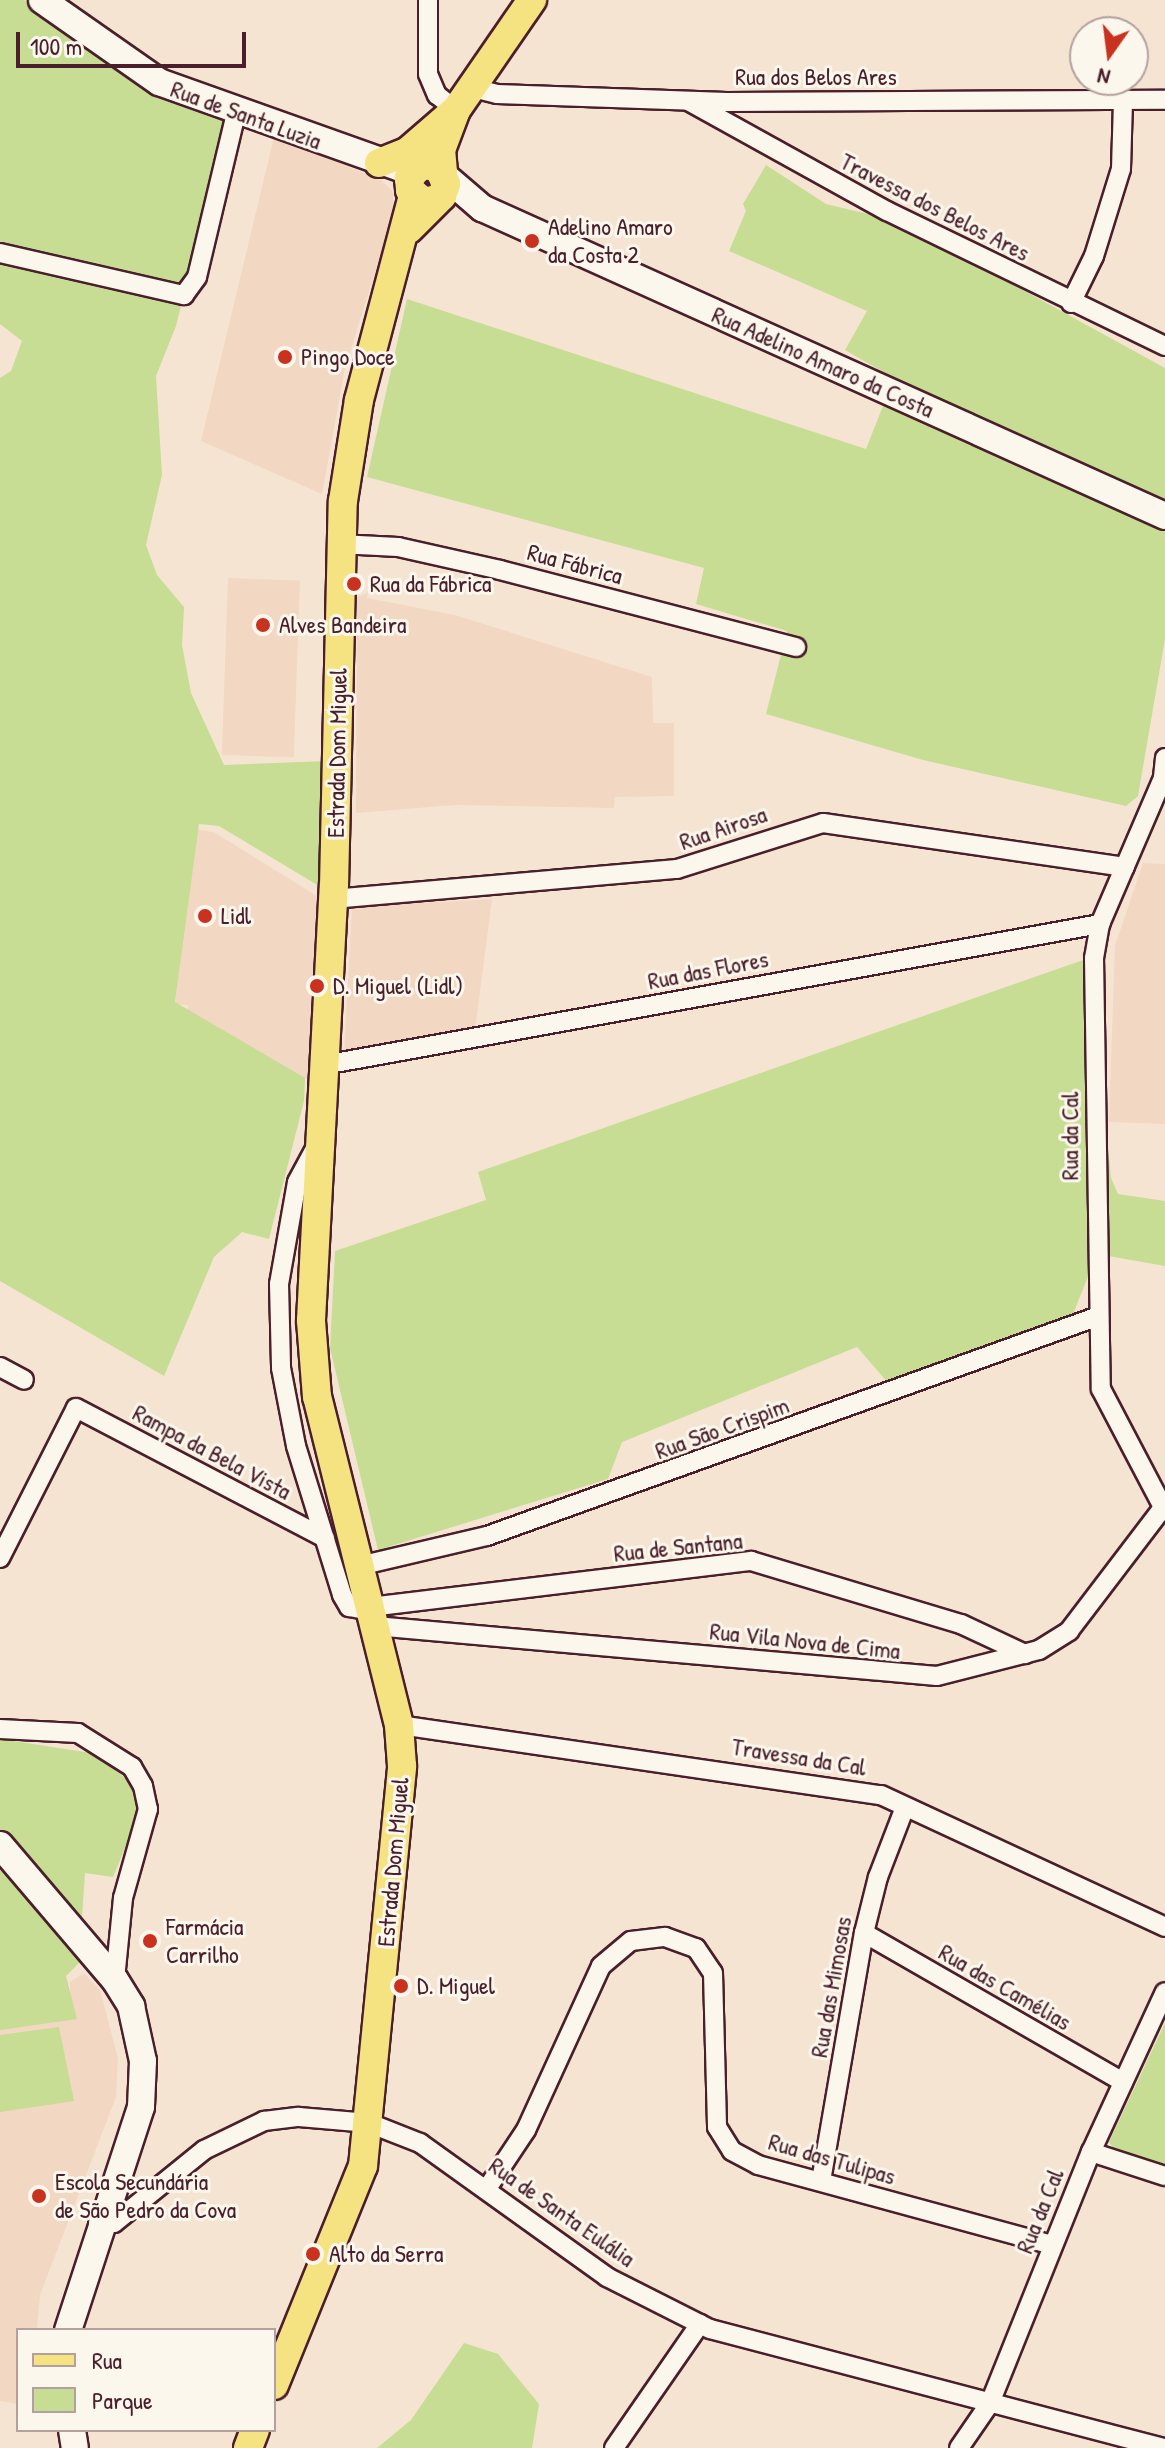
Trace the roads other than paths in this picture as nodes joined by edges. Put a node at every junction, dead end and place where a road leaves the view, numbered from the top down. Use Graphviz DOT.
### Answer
graph roads {
  1 [pos="42,0"];
  2 [pos="428,0"];
  3 [pos="532,0"];
  4 [pos="462,99"];
  5 [pos="1165,100"];
  6 [pos="688,101"];
  7 [pos="1123,101"];
  8 [pos="236,113"];
  9 [pos="379,163"];
  10 [pos="426,181"];
  11 [pos="482,208"];
  12 [pos="409,229"];
  13 [pos="0,253"];
  14 [pos="1071,303"];
  15 [pos="1165,346"];
  16 [pos="1165,516"];
  17 [pos="339,544"];
  18 [pos="796,647"];
  19 [pos="1165,758"];
  20 [pos="1125,867"];
  21 [pos="333,899"];
  22 [pos="1100,924"];
  23 [pos="324,1065"];
  24 [pos="319,1141"];
  25 [pos="1096,1317"];
  26 [pos="0,1367"];
  27 [pos="24,1380"];
  28 [pos="1164,1510"];
  29 [pos="325,1538"];
  30 [pos="0,1558"];
  31 [pos="359,1566"];
  32 [pos="372,1615"];
  33 [pos="1025,1654"];
  34 [pos="399,1725"];
  35 [pos="3,1727"];
  36 [pos="905,1807"];
  37 [pos="0,1845"];
  38 [pos="1165,1927"];
  39 [pos="864,1933"];
  40 [pos="115,1980"];
  41 [pos="1165,1992"];
  42 [pos="1123,2082"];
  43 [pos="369,2123"];
  44 [pos="1091,2152"];
  45 [pos="1165,2176"];
  46 [pos="821,2181"];
  47 [pos="488,2187"];
  48 [pos="98,2223"];
  49 [pos="1052,2245"];
  50 [pos="700,2324"];
  51 [pos="69,2328"];
  52 [pos="276,2380"];
  53 [pos="990,2403"];
  54 [pos="614,2448"];
  55 [pos="959,2448"];
  56 [pos="1164,2448"];
  1 -- 8 [label="street, Rua de Santa Luzia"];
  2 -- 4 [label="street"];
  3 -- 4 [label="main road"];
  4 -- 6 [label="street, Rua dos Belos Ares"];
  4 -- 9 [label="main road"];
  4 -- 10 [label="main road, Estrada Dom Miguel"];
  5 -- 7 [label="street, Rua dos Belos Ares"];
  6 -- 7 [label="street, Rua dos Belos Ares"];
  6 -- 14 [label="street, Travessa dos Belos Ares"];
  7 -- 14 [label="street"];
  8 -- 9 [label="street, Rua de Santa Luzia"];
  8 -- 13 [label="street"];
  9 -- 10 [label="street, Rua de Santa Luzia"];
  10 -- 11 [label="street, Rua Adelino Amaro da Costa"];
  10 -- 12 [label="main road, Estrada Dom Miguel"];
  11 -- 12 [label="street"];
  11 -- 16 [label="street, Rua Adelino Amaro da Costa"];
  12 -- 17 [label="main road, Estrada Dom Miguel"];
  14 -- 15 [label="street, Travessa dos Belos Ares"];
  17 -- 18 [label="street, Rua Fábrica"];
  17 -- 21 [label="main road, Estrada Dom Miguel"];
  19 -- 20 [label="street, Rua da Cal"];
  20 -- 21 [label="street, Rua Airosa"];
  20 -- 22 [label="street, Rua da Cal"];
  21 -- 23 [label="main road, Estrada Dom Miguel"];
  22 -- 23 [label="street, Rua das Flores"];
  22 -- 25 [label="street, Rua da Cal"];
  23 -- 24 [label="main road, Estrada Dom Miguel"];
  24 -- 29 [label="street, Estrada Dom Miguel"];
  24 -- 31 [label="main road, Estrada Dom Miguel"];
  25 -- 28 [label="street, Rua da Cal"];
  25 -- 31 [label="street, Rua São Crispim"];
  26 -- 27 [label="street"];
  28 -- 33 [label="street, Rua Vila Nova de Cima"];
  29 -- 30 [label="street, Rampa da Bela Vista"];
  29 -- 32 [label="street, Estrada Dom Miguel"];
  31 -- 32 [label="main road, Estrada Dom Miguel"];
  32 -- 33 [label="street, Rua Vila Nova de Cima"];
  32 -- 33 [label="street, Rua de Santana"];
  32 -- 34 [label="main road, Estrada Dom Miguel"];
  34 -- 36 [label="street, Travessa da Cal"];
  34 -- 43 [label="main road, Estrada Dom Miguel"];
  35 -- 40 [label="street"];
  36 -- 38 [label="street, Travessa da Cal"];
  36 -- 39 [label="street, Rua das Mimosas"];
  37 -- 40 [label="street"];
  39 -- 42 [label="street, Rua das Camélias"];
  39 -- 46 [label="street, Rua das Mimosas"];
  40 -- 48 [label="street"];
  41 -- 42 [label="street, Rua da Cal"];
  42 -- 44 [label="street, Rua da Cal"];
  43 -- 47 [label="street, Rua de Santa Eulália"];
  43 -- 48 [label="street, Rua de Santa Eulália"];
  43 -- 52 [label="main road, Estrada Dom Miguel"];
  44 -- 45 [label="street"];
  44 -- 49 [label="street, Rua da Cal"];
  46 -- 47 [label="street, Rua das Tulipas"];
  46 -- 49 [label="street, Rua das Tulipas"];
  47 -- 50 [label="street, Rua de Santa Eulália"];
  48 -- 51 [label="street"];
  49 -- 53 [label="street, Rua da Cal"];
  50 -- 53 [label="street, Rua de Santa Eulália"];
  50 -- 54 [label="street"];
  53 -- 55 [label="street, Rua da Cal"];
  53 -- 56 [label="street, Rua de Santa Eulália"];
}
